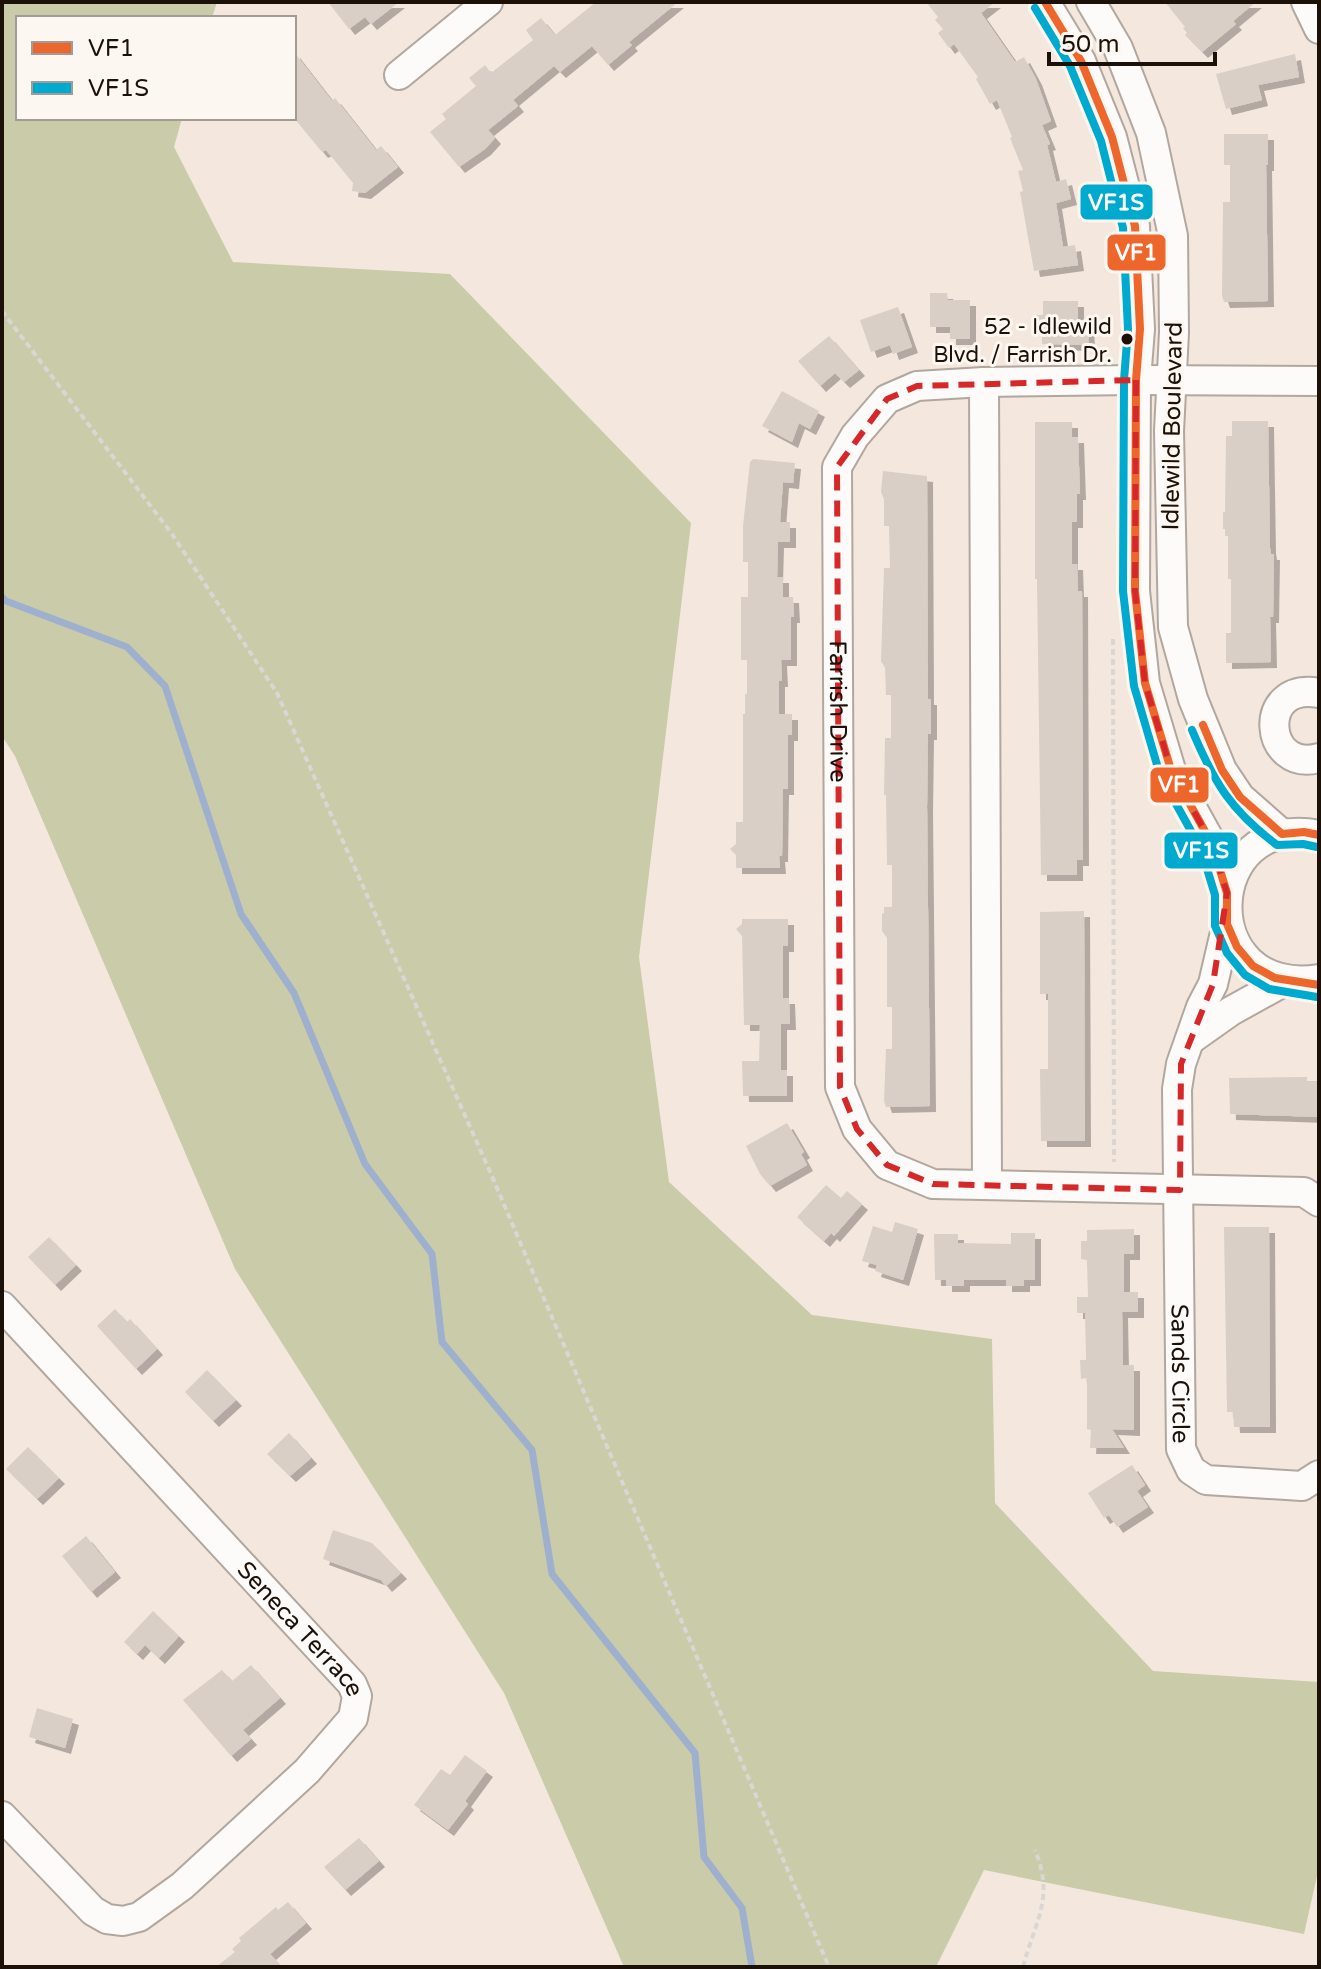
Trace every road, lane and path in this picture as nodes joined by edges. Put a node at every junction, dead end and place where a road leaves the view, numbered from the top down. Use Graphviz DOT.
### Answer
graph roads {
  1 [pos="488,2"];
  2 [pos="1045,2"];
  3 [pos="1091,2"];
  4 [pos="1306,2"];
  5 [pos="1319,29"];
  6 [pos="399,75"];
  7 [pos="2,311"];
  8 [pos="1136,380"];
  9 [pos="1172,381"];
  10 [pos="1319,381"];
  11 [pos="984,382"];
  12 [pos="1113,636"];
  13 [pos="1319,693"];
  14 [pos="1319,758"];
  15 [pos="1282,834"];
  16 [pos="1319,835"];
  17 [pos="1227,893"];
  18 [pos="1227,924"];
  19 [pos="1306,982"];
  20 [pos="1190,1040"];
  21 [pos="1114,1165"];
  22 [pos="987,1185"];
  23 [pos="1180,1190"];
  24 [pos="1319,1202"];
  25 [pos="2,1306"];
  26 [pos="1313,1489"];
  27 [pos="2,1816"];
  28 [pos="1035,1850"];
  29 [pos="829,1967"];
  30 [pos="1023,1967"];
  1 -- 6 [label="street"];
  2 -- 8 [label="street, Idlewild Boulevard"];
  3 -- 9 [label="street, Idlewild Boulevard"];
  4 -- 5 [label="street"];
  7 -- 29 [label="path"];
  8 -- 9 [label="street, Farrish Drive"];
  8 -- 11 [label="street, Farrish Drive"];
  8 -- 17 [label="street, Idlewild Boulevard"];
  9 -- 10 [label="street, Farrish Drive"];
  9 -- 15 [label="street, Idlewild Boulevard"];
  11 -- 22 [label="street"];
  11 -- 22 [label="street, Farrish Drive"];
  12 -- 21 [label="path"];
  13 -- 14 [label="street"];
  15 -- 16 [label="street"];
  15 -- 17 [label="street"];
  17 -- 18 [label="street, Sands Circle"];
  18 -- 19 [label="street"];
  18 -- 20 [label="street, Sands Circle"];
  19 -- 20 [label="street"];
  20 -- 23 [label="street, Sands Circle"];
  22 -- 23 [label="street, Farrish Drive"];
  23 -- 24 [label="street"];
  23 -- 26 [label="street, Sands Circle"];
  25 -- 27 [label="street, Seneca Terrace"];
  28 -- 30 [label="path"];
}
